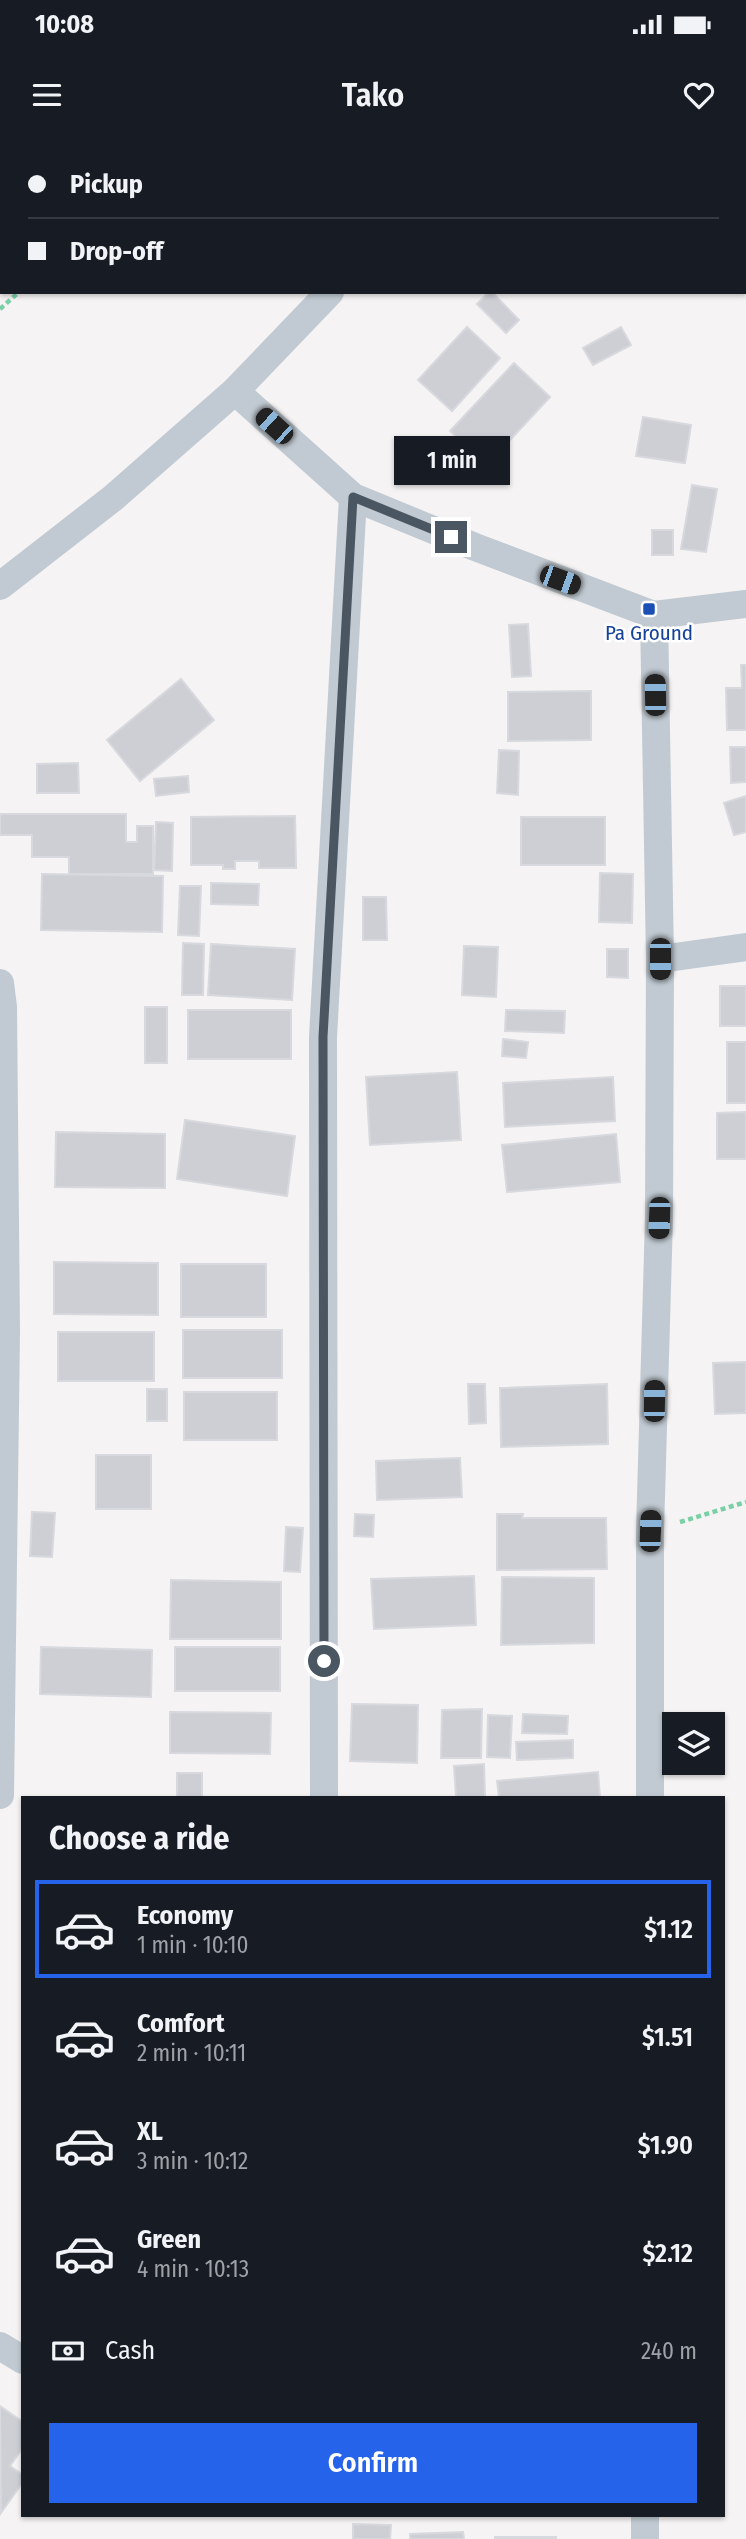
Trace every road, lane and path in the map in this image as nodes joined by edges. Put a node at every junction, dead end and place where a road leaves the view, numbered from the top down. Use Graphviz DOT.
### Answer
graph roads {
  1 [pos="17,294"];
  2 [pos="328,294"];
  3 [pos="0,309"];
  4 [pos="234,391"];
  5 [pos="353,497"];
  6 [pos="0,586"];
  7 [pos="746,604"];
  8 [pos="654,615"];
  9 [pos="746,947"];
  10 [pos="660,959"];
  11 [pos="0,984"];
  12 [pos="746,1502"];
  13 [pos="650,1531"];
  14 [pos="0,1795"];
  15 [pos="324,1796"];
  16 [pos="650,1796"];
  17 [pos="0,2346"];
  18 [pos="21,2359"];
  19 [pos="645,2517"];
  20 [pos="645,2539"];
  1 -- 3 [label="path"];
  2 -- 4 [label="street"];
  4 -- 5 [label="street"];
  4 -- 6 [label="street"];
  5 -- 8 [label="street"];
  5 -- 15 [label="street"];
  7 -- 8 [label="street"];
  8 -- 10 [label="street"];
  9 -- 10 [label="street"];
  10 -- 13 [label="street"];
  11 -- 14 [label="street"];
  12 -- 13 [label="path"];
  13 -- 16 [label="street"];
  17 -- 18 [label="street"];
  19 -- 20 [label="street"];
}
